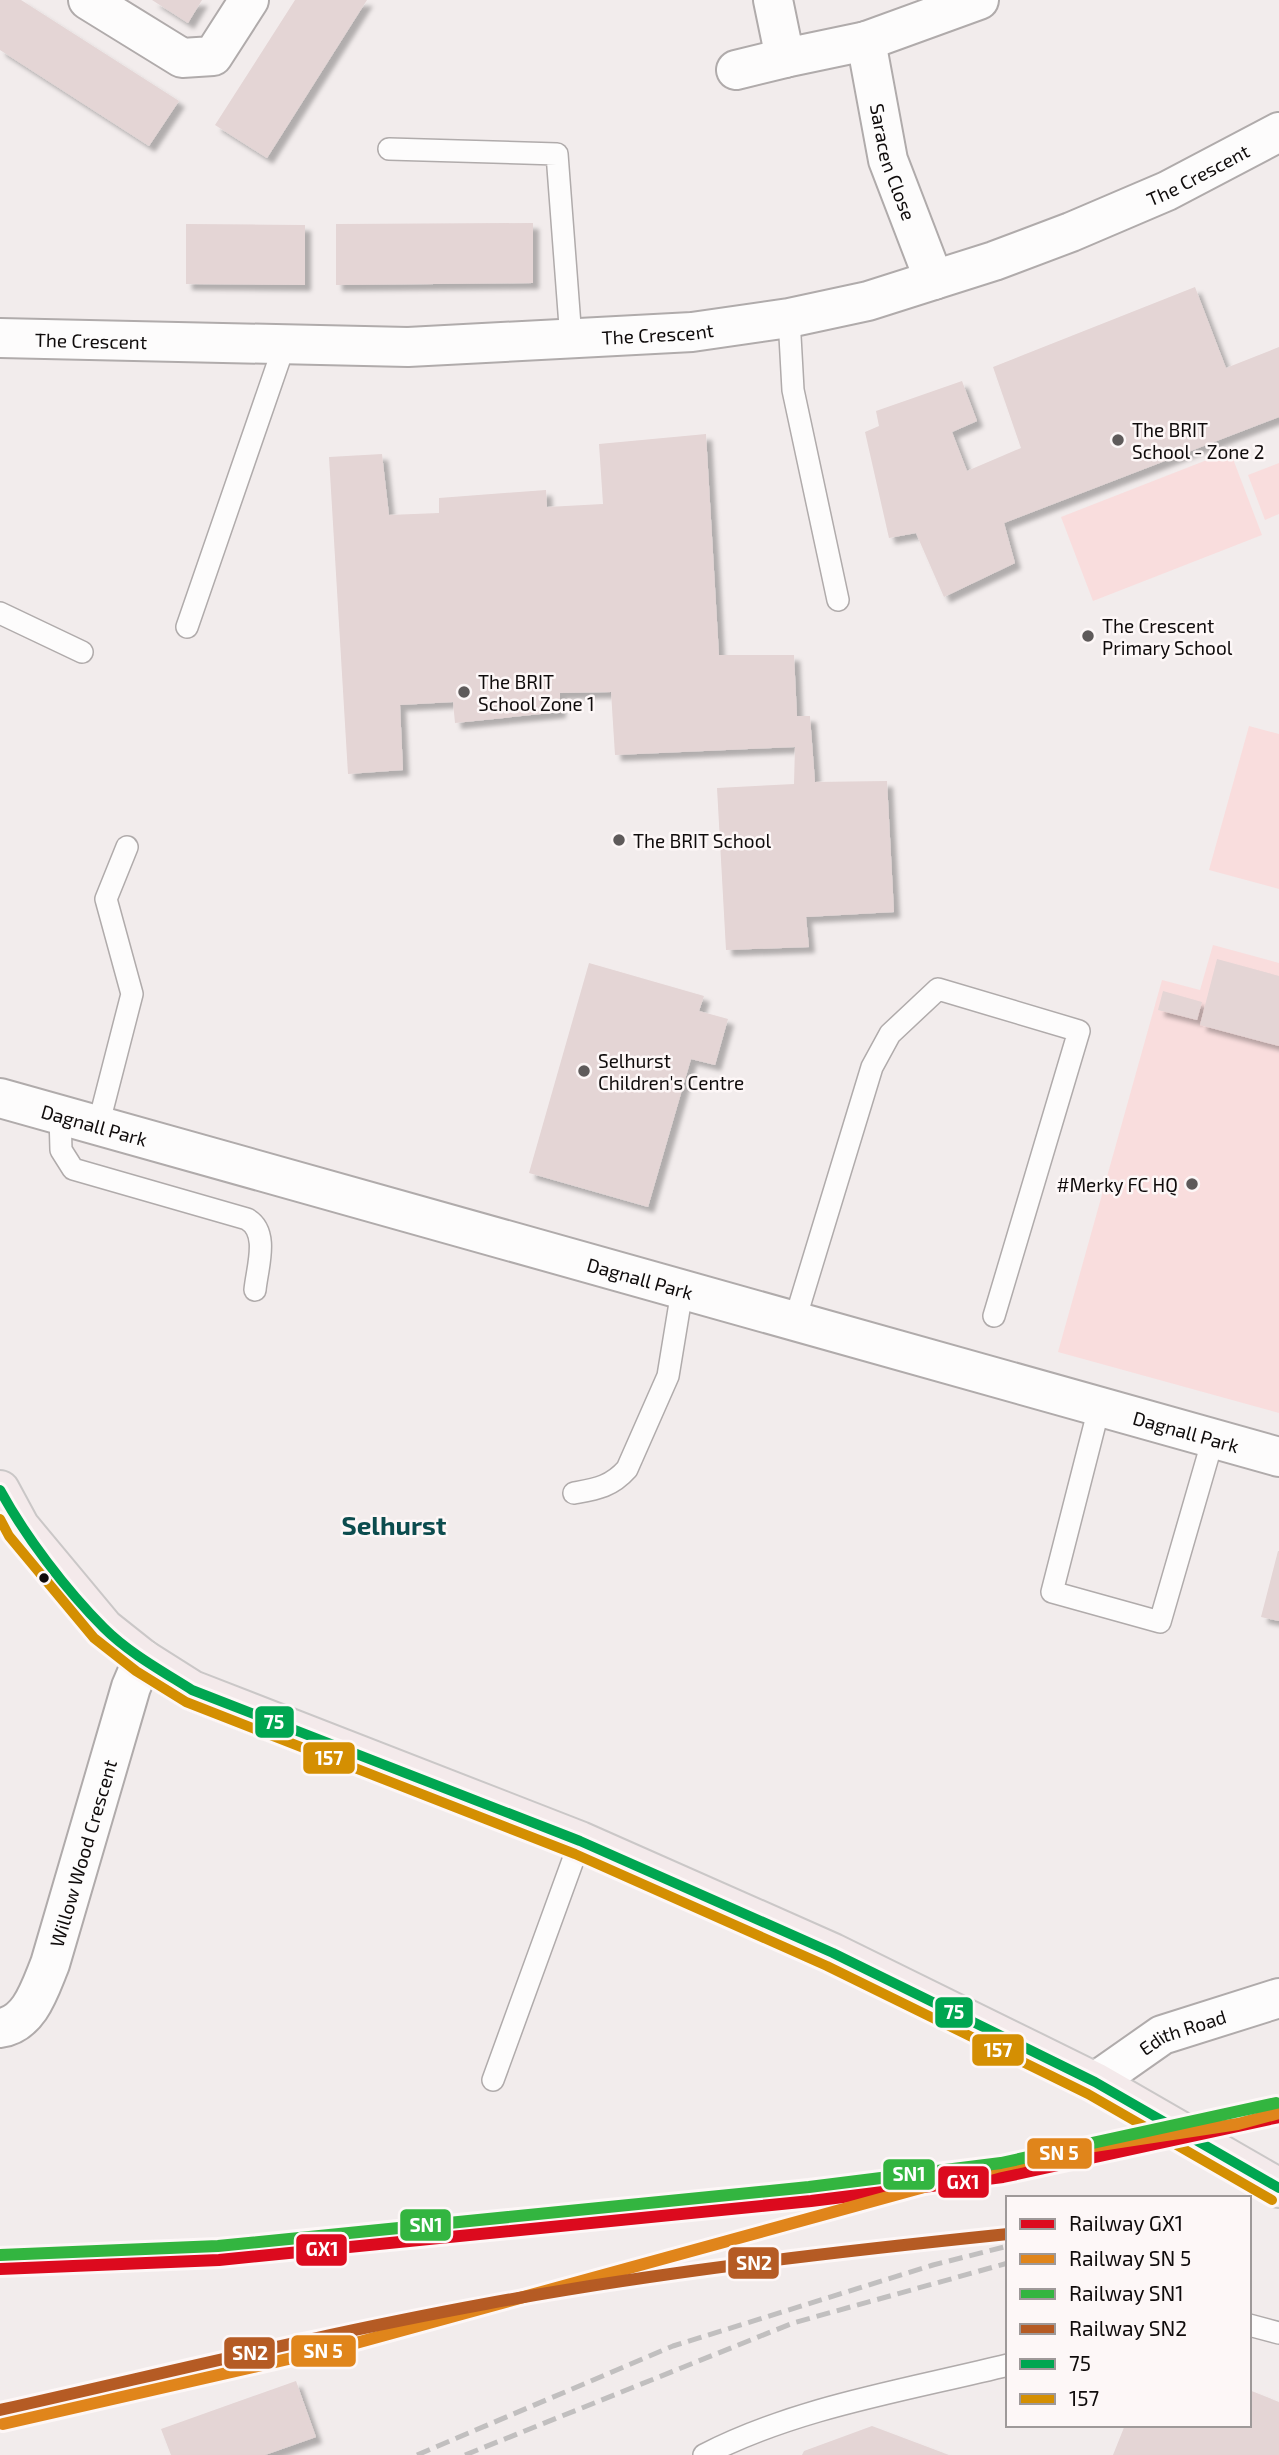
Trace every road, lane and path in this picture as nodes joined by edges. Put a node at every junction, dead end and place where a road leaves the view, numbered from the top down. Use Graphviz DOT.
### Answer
graph roads {
  1 [pos="88,0"];
  2 [pos="249,0"];
  3 [pos="773,0"];
  4 [pos="979,0"];
  5 [pos="866,41"];
  6 [pos="785,58"];
  7 [pos="736,70"];
  8 [pos="1279,132"];
  9 [pos="389,149"];
  10 [pos="934,280"];
  11 [pos="789,318"];
  12 [pos="0,338"];
  13 [pos="571,339"];
  14 [pos="284,346"];
  15 [pos="838,600"];
  16 [pos="0,613"];
  17 [pos="187,627"];
  18 [pos="82,652"];
  19 [pos="127,847"];
  20 [pos="0,1098"];
  21 [pos="60,1115"];
  22 [pos="98,1126"];
  23 [pos="255,1290"];
  24 [pos="682,1290"];
  25 [pos="994,1317"];
  26 [pos="794,1323"];
  27 [pos="1100,1408"];
  28 [pos="1213,1439"];
  29 [pos="1279,1457"];
  30 [pos="0,1490"];
  31 [pos="573,1493"];
  32 [pos="10,1531"];
  33 [pos="143,1659"];
  34 [pos="580,1842"];
  35 [pos="1279,1998"];
  36 [pos="0,2028"];
  37 [pos="493,2080"];
  38 [pos="1096,2082"];
  39 [pos="1279,2188"];
  40 [pos="1251,2326"];
  41 [pos="1279,2333"];
  42 [pos="1006,2365"];
  43 [pos="704,2455"];
  1 -- 2 [label="street"];
  3 -- 6 [label="street"];
  4 -- 5 [label="street"];
  5 -- 6 [label="street"];
  5 -- 10 [label="street, Saracen Close"];
  6 -- 7 [label="street"];
  8 -- 10 [label="street, The Crescent"];
  9 -- 13 [label="lane"];
  10 -- 11 [label="street, The Crescent"];
  11 -- 13 [label="street, The Crescent"];
  11 -- 15 [label="lane"];
  12 -- 14 [label="street, The Crescent"];
  13 -- 14 [label="street, The Crescent"];
  14 -- 17 [label="lane"];
  16 -- 18 [label="lane"];
  19 -- 22 [label="lane"];
  20 -- 21 [label="street, Dagnall Park"];
  21 -- 22 [label="street, Dagnall Park"];
  21 -- 23 [label="lane"];
  22 -- 24 [label="street, Dagnall Park"];
  24 -- 26 [label="street, Dagnall Park"];
  24 -- 31 [label="lane"];
  25 -- 26 [label="lane"];
  26 -- 27 [label="street, Dagnall Park"];
  27 -- 28 [label="street, Dagnall Park"];
  27 -- 28 [label="lane"];
  28 -- 29 [label="street, Dagnall Park"];
  30 -- 32 [label="main road"];
  32 -- 33 [label="main road"];
  33 -- 34 [label="main road"];
  33 -- 36 [label="street, Willow Wood Crescent"];
  34 -- 37 [label="lane"];
  34 -- 38 [label="main road"];
  35 -- 38 [label="street, Edith Road"];
  38 -- 39 [label="main road"];
  40 -- 41 [label="lane"];
  42 -- 43 [label="lane"];
}
